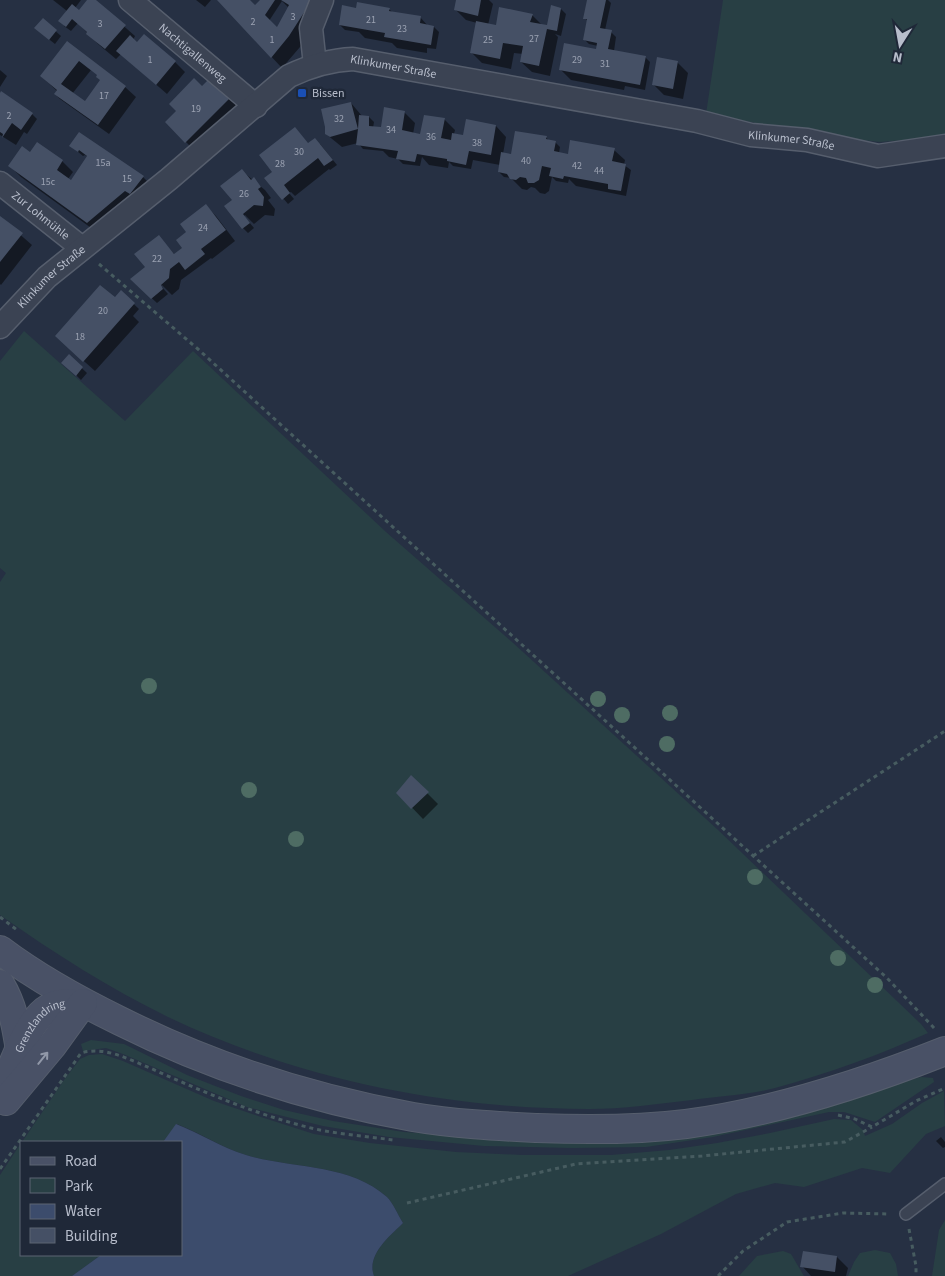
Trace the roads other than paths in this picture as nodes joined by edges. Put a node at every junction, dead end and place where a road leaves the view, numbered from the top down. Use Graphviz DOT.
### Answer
graph roads {
  1 [pos="130,0"];
  2 [pos="322,0"];
  3 [pos="315,66"];
  4 [pos="256,106"];
  5 [pos="945,146"];
  6 [pos="0,183"];
  7 [pos="82,248"];
  8 [pos="0,328"];
  9 [pos="0,950"];
  10 [pos="0,984"];
  11 [pos="83,1003"];
  12 [pos="942,1043"];
  13 [pos="20,1050"];
  14 [pos="0,1098"];
  15 [pos="0,1108"];
  16 [pos="945,1184"];
  17 [pos="906,1214"];
  1 -- 4 [label="street, Nachtigallenweg"];
  2 -- 3 [label="street"];
  3 -- 4 [label="street, Klinkumer Straße"];
  3 -- 5 [label="street, Klinkumer Straße"];
  4 -- 7 [label="street, Klinkumer Straße"];
  6 -- 7 [label="street, Zur Lohmühle"];
  7 -- 8 [label="street, Klinkumer Straße"];
  9 -- 11 [label="main road, Grenzlandring"];
  10 -- 13 [label="main road"];
  11 -- 12 [label="main road"];
  11 -- 13 [label="main road, Grenzlandring"];
  15 -- 11 [label="main road, Grenzlandring, one-way"];
  13 -- 14 [label="main road, Grenzlandring"];
  16 -- 17 [label="lane"];
}
